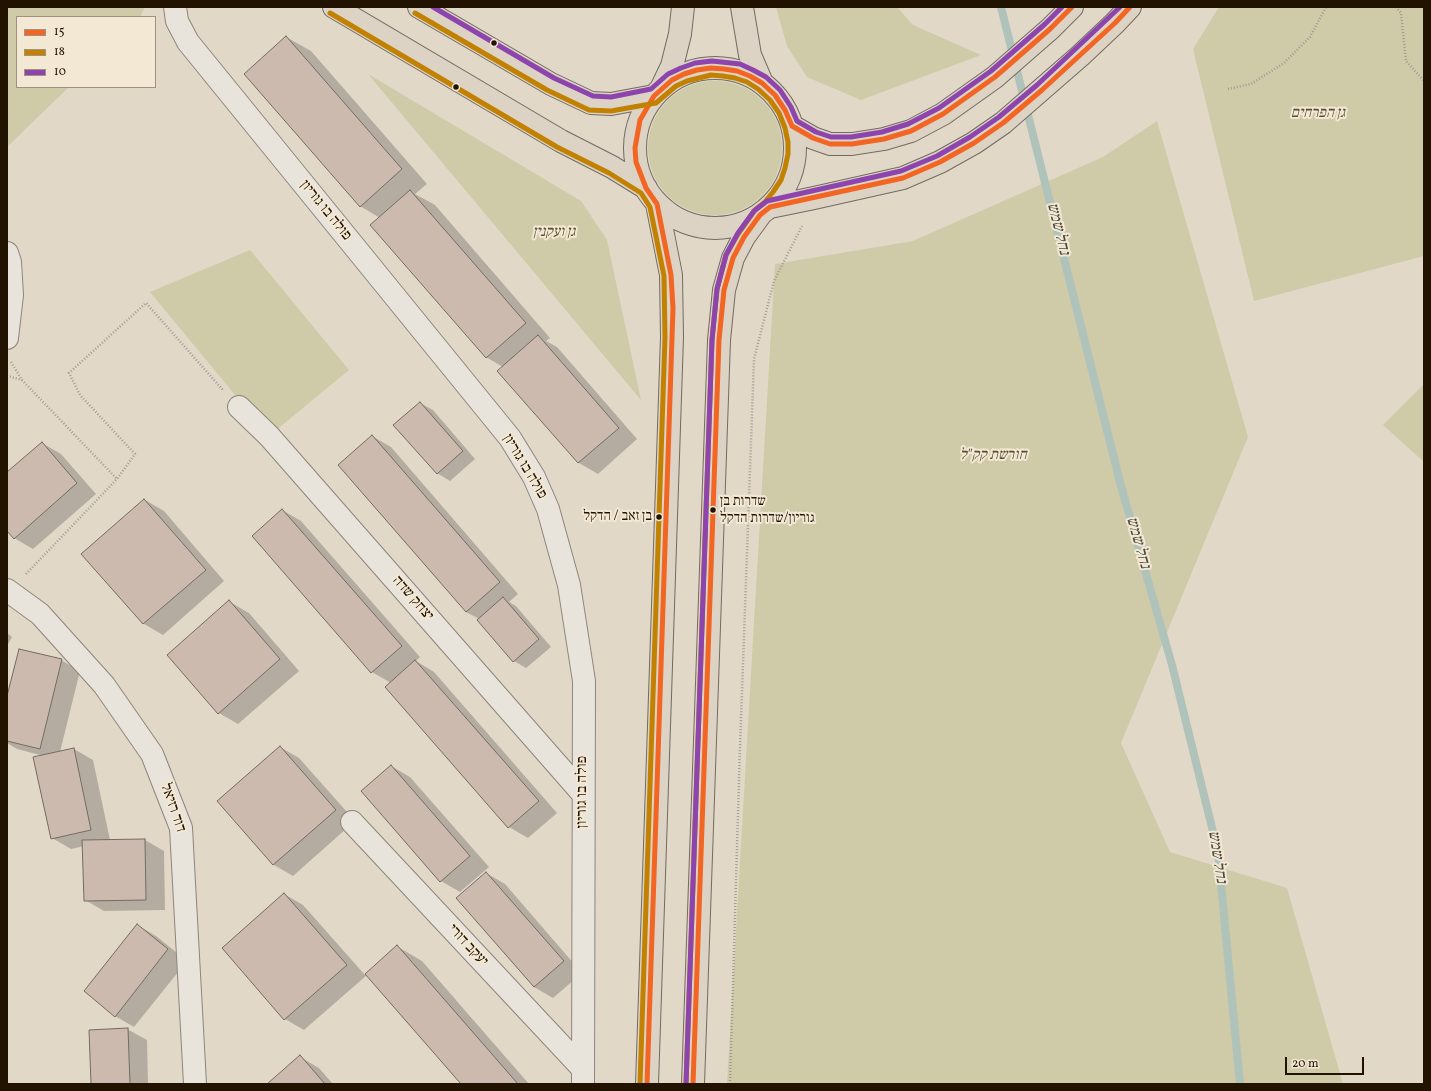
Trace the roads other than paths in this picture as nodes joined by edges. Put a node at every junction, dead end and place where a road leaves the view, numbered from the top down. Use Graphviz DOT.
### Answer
graph roads {
  1 [pos="175,7"];
  2 [pos="334,7"];
  3 [pos="420,7"];
  4 [pos="683,7"];
  5 [pos="742,7"];
  6 [pos="1072,7"];
  7 [pos="1130,7"];
  8 [pos="762,84"];
  9 [pos="658,92"];
  10 [pos="792,126"];
  11 [pos="652,196"];
  12 [pos="765,211"];
  13 [pos="7,253"];
  14 [pos="7,338"];
  15 [pos="239,407"];
  16 [pos="8,591"];
  17 [pos="583,794"];
  18 [pos="352,822"];
  19 [pos="583,1077"];
  20 [pos="194,1084"];
  21 [pos="647,1084"];
  22 [pos="692,1084"];
  1 -- 17 [label="street, פולה בו גוריון"];
  2 -- 11 [label="main road"];
  3 -- 9 [label="main road"];
  4 -- 9 [label="main road"];
  5 -- 8 [label="main road"];
  6 -- 10 [label="main road"];
  7 -- 12 [label="main road"];
  8 -- 9 [label="main road"];
  8 -- 10 [label="main road"];
  9 -- 11 [label="main road"];
  10 -- 12 [label="main road"];
  11 -- 12 [label="main road"];
  11 -- 21 [label="main road"];
  12 -- 22 [label="main road"];
  13 -- 14 [label="street"];
  15 -- 17 [label="street, יצחק שדה"];
  16 -- 20 [label="street, דוד רזיאל"];
  17 -- 19 [label="street, פולה בו גוריון"];
  18 -- 19 [label="street, יעקב דורי"];
}
